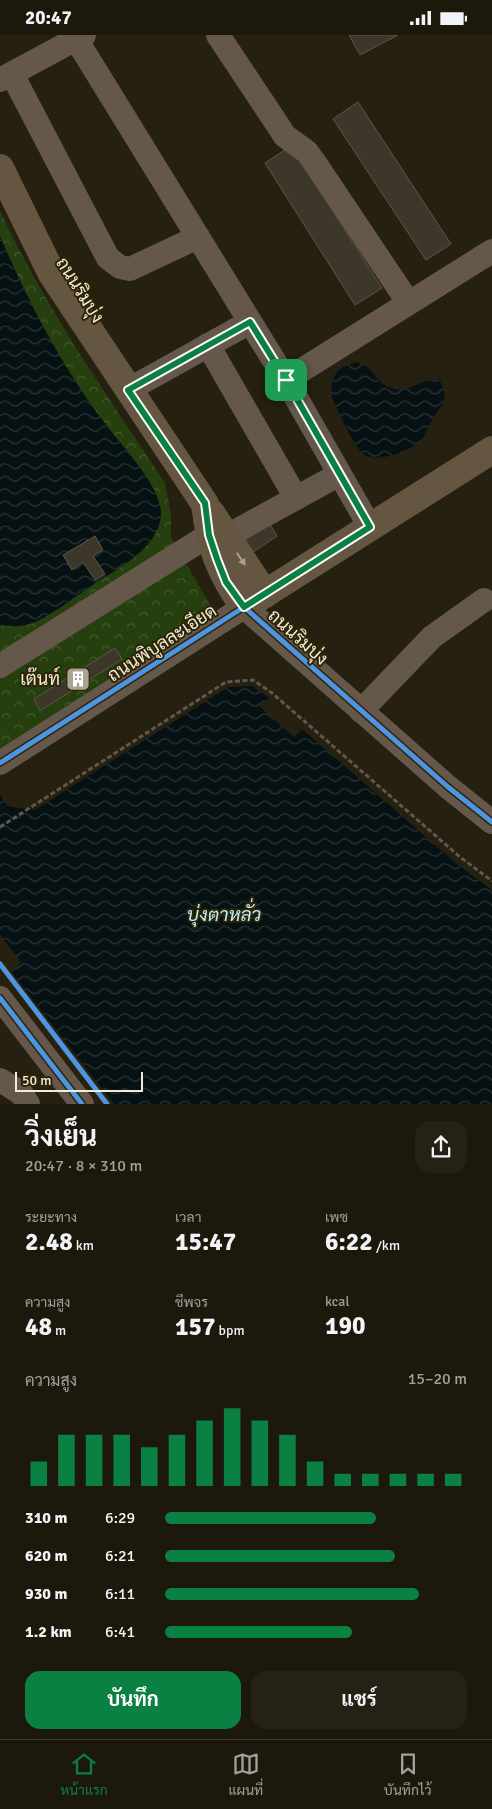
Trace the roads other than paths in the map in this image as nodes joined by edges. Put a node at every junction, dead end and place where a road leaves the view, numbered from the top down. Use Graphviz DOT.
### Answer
graph roads {
  1 [pos="218,35"];
  2 [pos="78,36"];
  3 [pos="6,77"];
  4 [pos="0,168"];
  5 [pos="198,237"];
  6 [pos="492,251"];
  7 [pos="408,302"];
  8 [pos="250,322"];
  9 [pos="208,345"];
  10 [pos="286,380"];
  11 [pos="128,390"];
  12 [pos="492,450"];
  13 [pos="338,475"];
  14 [pos="296,498"];
  15 [pos="370,527"];
  16 [pos="218,535"];
  17 [pos="484,600"];
  18 [pos="254,601"];
  19 [pos="0,665"];
  20 [pos="361,711"];
  21 [pos="0,763"];
  22 [pos="492,822"];
  23 [pos="0,998"];
  24 [pos="0,1080"];
  25 [pos="28,1104"];
  26 [pos="82,1104"];
  1 -- 7 [label="street"];
  2 -- 3 [label="street"];
  2 -- 5 [label="street"];
  3 -- 5 [label="street"];
  4 -- 11 [label="main road, ถนนริมบุ่ง"];
  5 -- 8 [label="street"];
  6 -- 7 [label="street"];
  7 -- 10 [label="street"];
  8 -- 9 [label="street"];
  8 -- 10 [label="street"];
  9 -- 11 [label="street"];
  9 -- 14 [label="street"];
  10 -- 13 [label="street"];
  11 -- 16 [label="main road, ถนนริมบุ่ง"];
  12 -- 15 [label="main road, ถนนพิบูลละเอียด"];
  13 -- 14 [label="street"];
  13 -- 15 [label="street"];
  14 -- 16 [label="street"];
  15 -- 18 [label="main road, ถนนพิบูลละเอียด"];
  16 -- 18 [label="main road, ถนนริมบุ่ง"];
  16 -- 19 [label="street"];
  17 -- 20 [label="street"];
  18 -- 20 [label="street, ถนนริมบุ่ง"];
  18 -- 21 [label="street, ถนนพิบูลละเอียด"];
  20 -- 22 [label="street, ถนนริมบุ่ง"];
  23 -- 26 [label="street"];
  24 -- 25 [label="street"];
}
